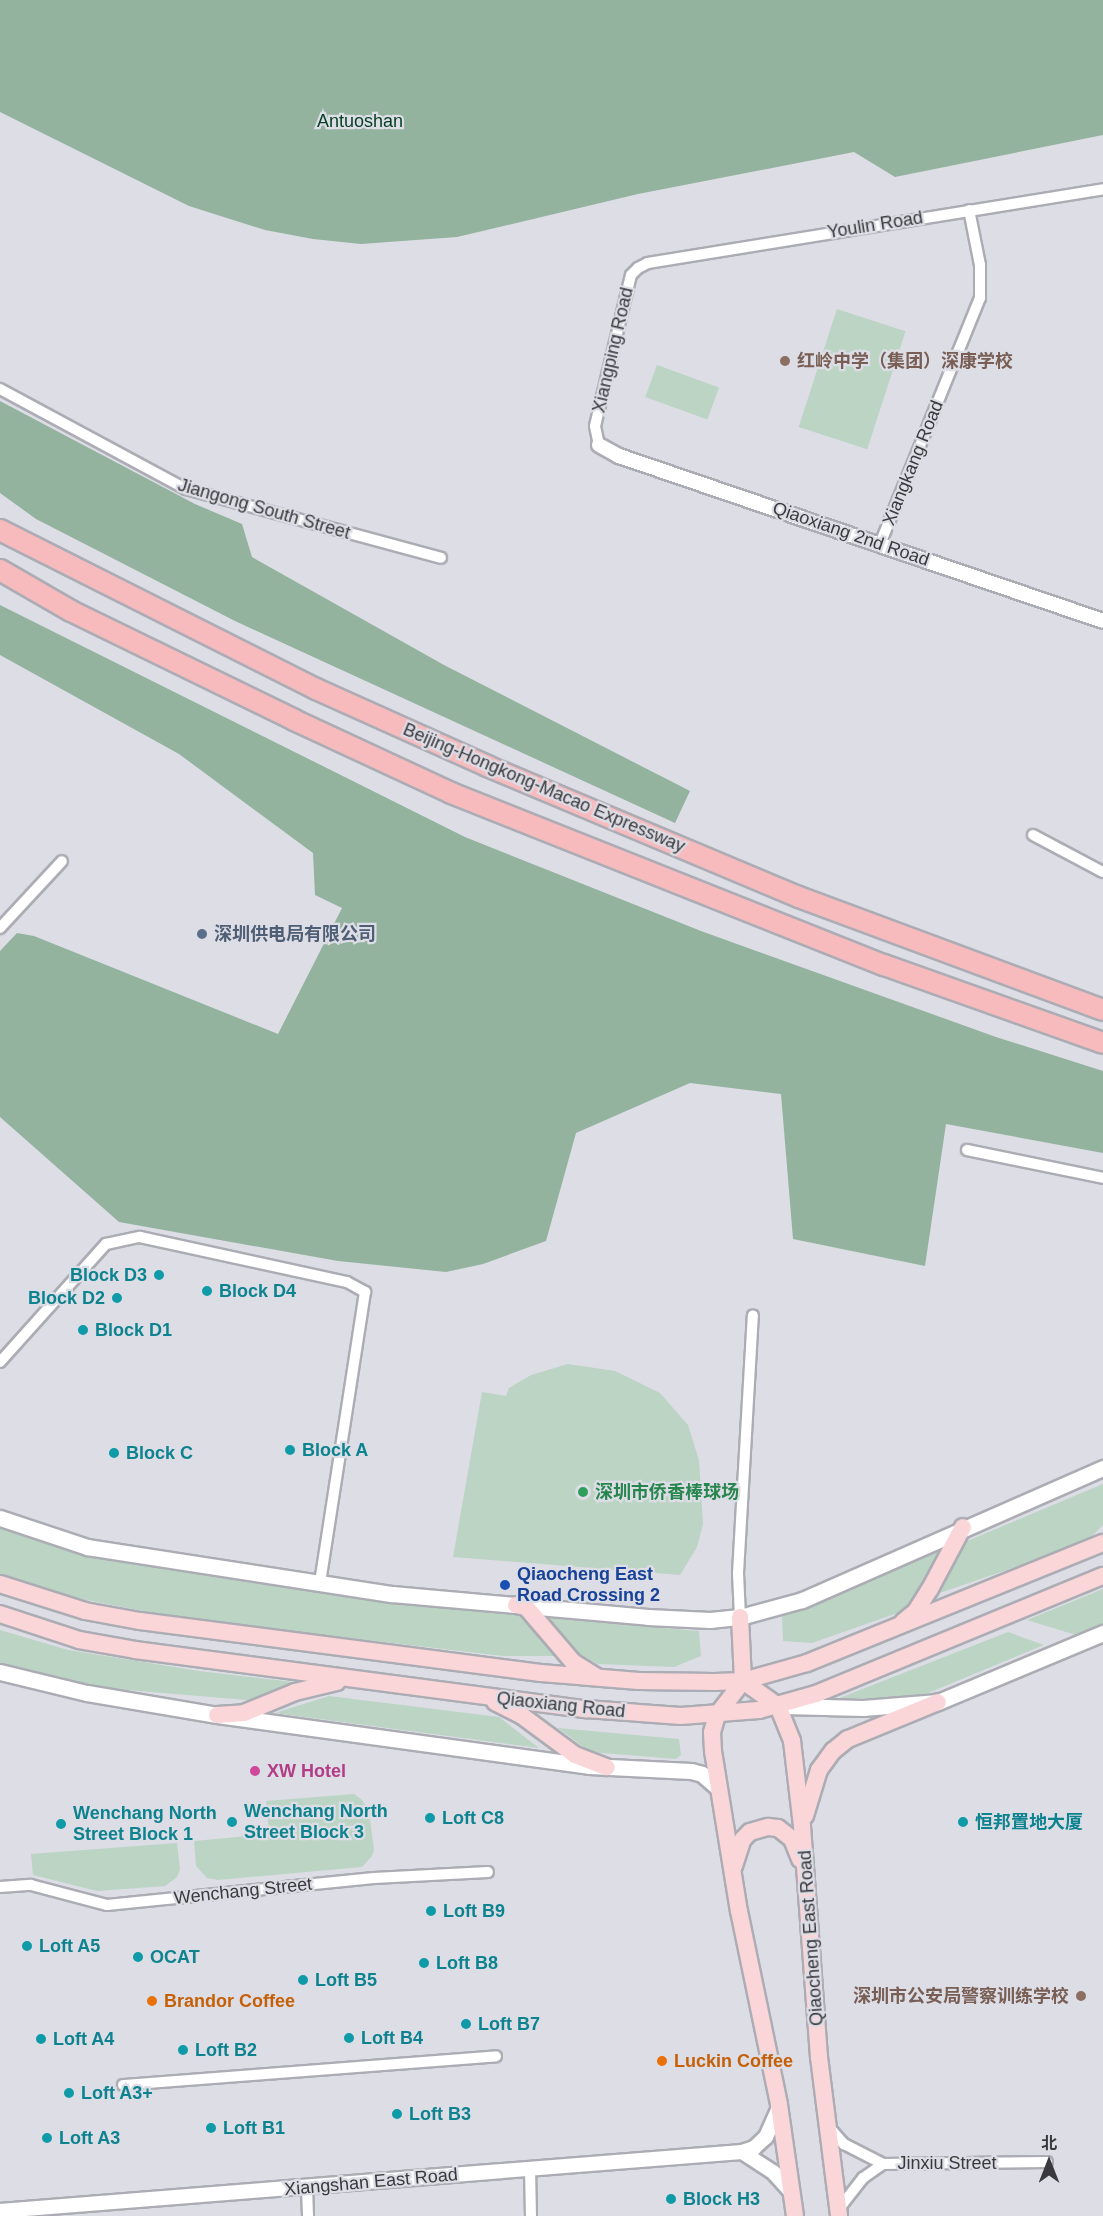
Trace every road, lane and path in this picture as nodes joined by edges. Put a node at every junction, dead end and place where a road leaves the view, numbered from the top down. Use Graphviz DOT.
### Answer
graph roads {
  1 [pos="1103,189"];
  2 [pos="969,210"];
  3 [pos="648,263"];
  4 [pos="0,389"];
  5 [pos="599,446"];
  6 [pos="0,518"];
  7 [pos="0,530"];
  8 [pos="880,544"];
  9 [pos="441,558"];
  10 [pos="0,573"];
  11 [pos="89,576"];
  12 [pos="1103,621"];
  13 [pos="1033,836"];
  14 [pos="62,861"];
  15 [pos="1103,872"];
  16 [pos="0,928"];
  17 [pos="1103,1010"];
  18 [pos="1103,1043"];
  19 [pos="967,1150"];
  20 [pos="1103,1178"];
  21 [pos="753,1315"];
  22 [pos="0,1362"];
  23 [pos="1103,1468"];
  24 [pos="0,1518"];
  25 [pos="963,1527"];
  26 [pos="1099,1543"];
  27 [pos="1103,1576"];
  28 [pos="320,1583"];
  29 [pos="0,1584"];
  30 [pos="516,1605"];
  31 [pos="0,1614"];
  32 [pos="740,1617"];
  33 [pos="894,1630"];
  34 [pos="1103,1633"];
  35 [pos="0,1672"];
  36 [pos="348,1679"];
  37 [pos="602,1679"];
  38 [pos="743,1681"];
  39 [pos="480,1696"];
  40 [pos="938,1702"];
  41 [pos="778,1706"];
  42 [pos="217,1715"];
  43 [pos="717,1715"];
  44 [pos="607,1767"];
  45 [pos="718,1788"];
  46 [pos="802,1826"];
  47 [pos="488,1872"];
  48 [pos="733,1874"];
  49 [pos="807,1886"];
  50 [pos="0,1887"];
  51 [pos="496,2056"];
  52 [pos="123,2085"];
  53 [pos="779,2104"];
  54 [pos="827,2125"];
  55 [pos="742,2152"];
  56 [pos="1047,2163"];
  57 [pos="884,2164"];
  58 [pos="530,2169"];
  59 [pos="307,2187"];
  60 [pos="792,2193"];
  61 [pos="1,2213"];
  62 [pos="839,2213"];
  63 [pos="308,2216"];
  64 [pos="531,2216"];
  65 [pos="795,2216"];
  1 -- 2 [label="street, Youlin Road"];
  2 -- 3 [label="street, Youlin Road"];
  2 -- 8 [label="street, Xiangkang Road"];
  3 -- 5 [label="street, Xiangping Road"];
  4 -- 9 [label="street, Jiangong South Street"];
  5 -- 8 [label="street, Qiaoxiang 2nd Road"];
  6 -- 11 [label="highway"];
  7 -- 11 [label="highway, Beijing-Hongkong-Macao Expressway"];
  8 -- 12 [label="street, Qiaoxiang 2nd Road"];
  10 -- 18 [label="highway, Beijing-Hongkong-Macao Expressway"];
  11 -- 17 [label="highway, Beijing-Hongkong-Macao Expressway"];
  13 -- 15 [label="street"];
  14 -- 16 [label="street"];
  19 -- 20 [label="street"];
  21 -- 32 [label="street"];
  22 -- 28 [label="street"];
  23 -- 25 [label="main road"];
  24 -- 28 [label="main road"];
  25 -- 32 [label="main road"];
  25 -- 33 [label="main road"];
  26 -- 33 [label="main road, Qiaoxiang Road"];
  27 -- 41 [label="main road, Qiaoxiang Road"];
  28 -- 30 [label="main road"];
  29 -- 37 [label="main road, Qiaoxiang Road"];
  30 -- 32 [label="main road"];
  30 -- 37 [label="main road"];
  31 -- 36 [label="main road, Qiaoxiang Road"];
  32 -- 38 [label="main road"];
  33 -- 38 [label="main road, Qiaoxiang Road"];
  34 -- 40 [label="main road"];
  35 -- 42 [label="main road"];
  36 -- 39 [label="main road, Qiaoxiang Road"];
  36 -- 42 [label="main road"];
  37 -- 38 [label="main road, Qiaoxiang Road"];
  38 -- 41 [label="main road"];
  38 -- 43 [label="main road"];
  39 -- 43 [label="main road, Qiaoxiang Road"];
  39 -- 44 [label="main road"];
  40 -- 41 [label="main road"];
  40 -- 46 [label="main road"];
  41 -- 43 [label="main road, Qiaoxiang Road"];
  41 -- 46 [label="main road, Qiaocheng East Road"];
  42 -- 44 [label="main road"];
  43 -- 45 [label="main road"];
  44 -- 45 [label="main road"];
  45 -- 48 [label="main road"];
  46 -- 49 [label="main road, Qiaocheng East Road"];
  47 -- 50 [label="street, Wenchang Street"];
  48 -- 49 [label="main road"];
  48 -- 53 [label="main road"];
  49 -- 54 [label="main road, Qiaocheng East Road"];
  51 -- 52 [label="street"];
  53 -- 55 [label="street, Xiangshan East Road"];
  53 -- 60 [label="main road"];
  54 -- 57 [label="street, Jinxiu Street"];
  54 -- 62 [label="main road, Qiaocheng East Road"];
  55 -- 58 [label="street, Xiangshan East Road"];
  55 -- 60 [label="street"];
  56 -- 57 [label="street, Jinxiu Street"];
  57 -- 62 [label="street, Jinxiu Street"];
  58 -- 59 [label="street, Xiangshan East Road"];
  58 -- 64 [label="street"];
  59 -- 61 [label="street, Xiangshan East Road"];
  59 -- 63 [label="street"];
  60 -- 65 [label="main road"];
}
